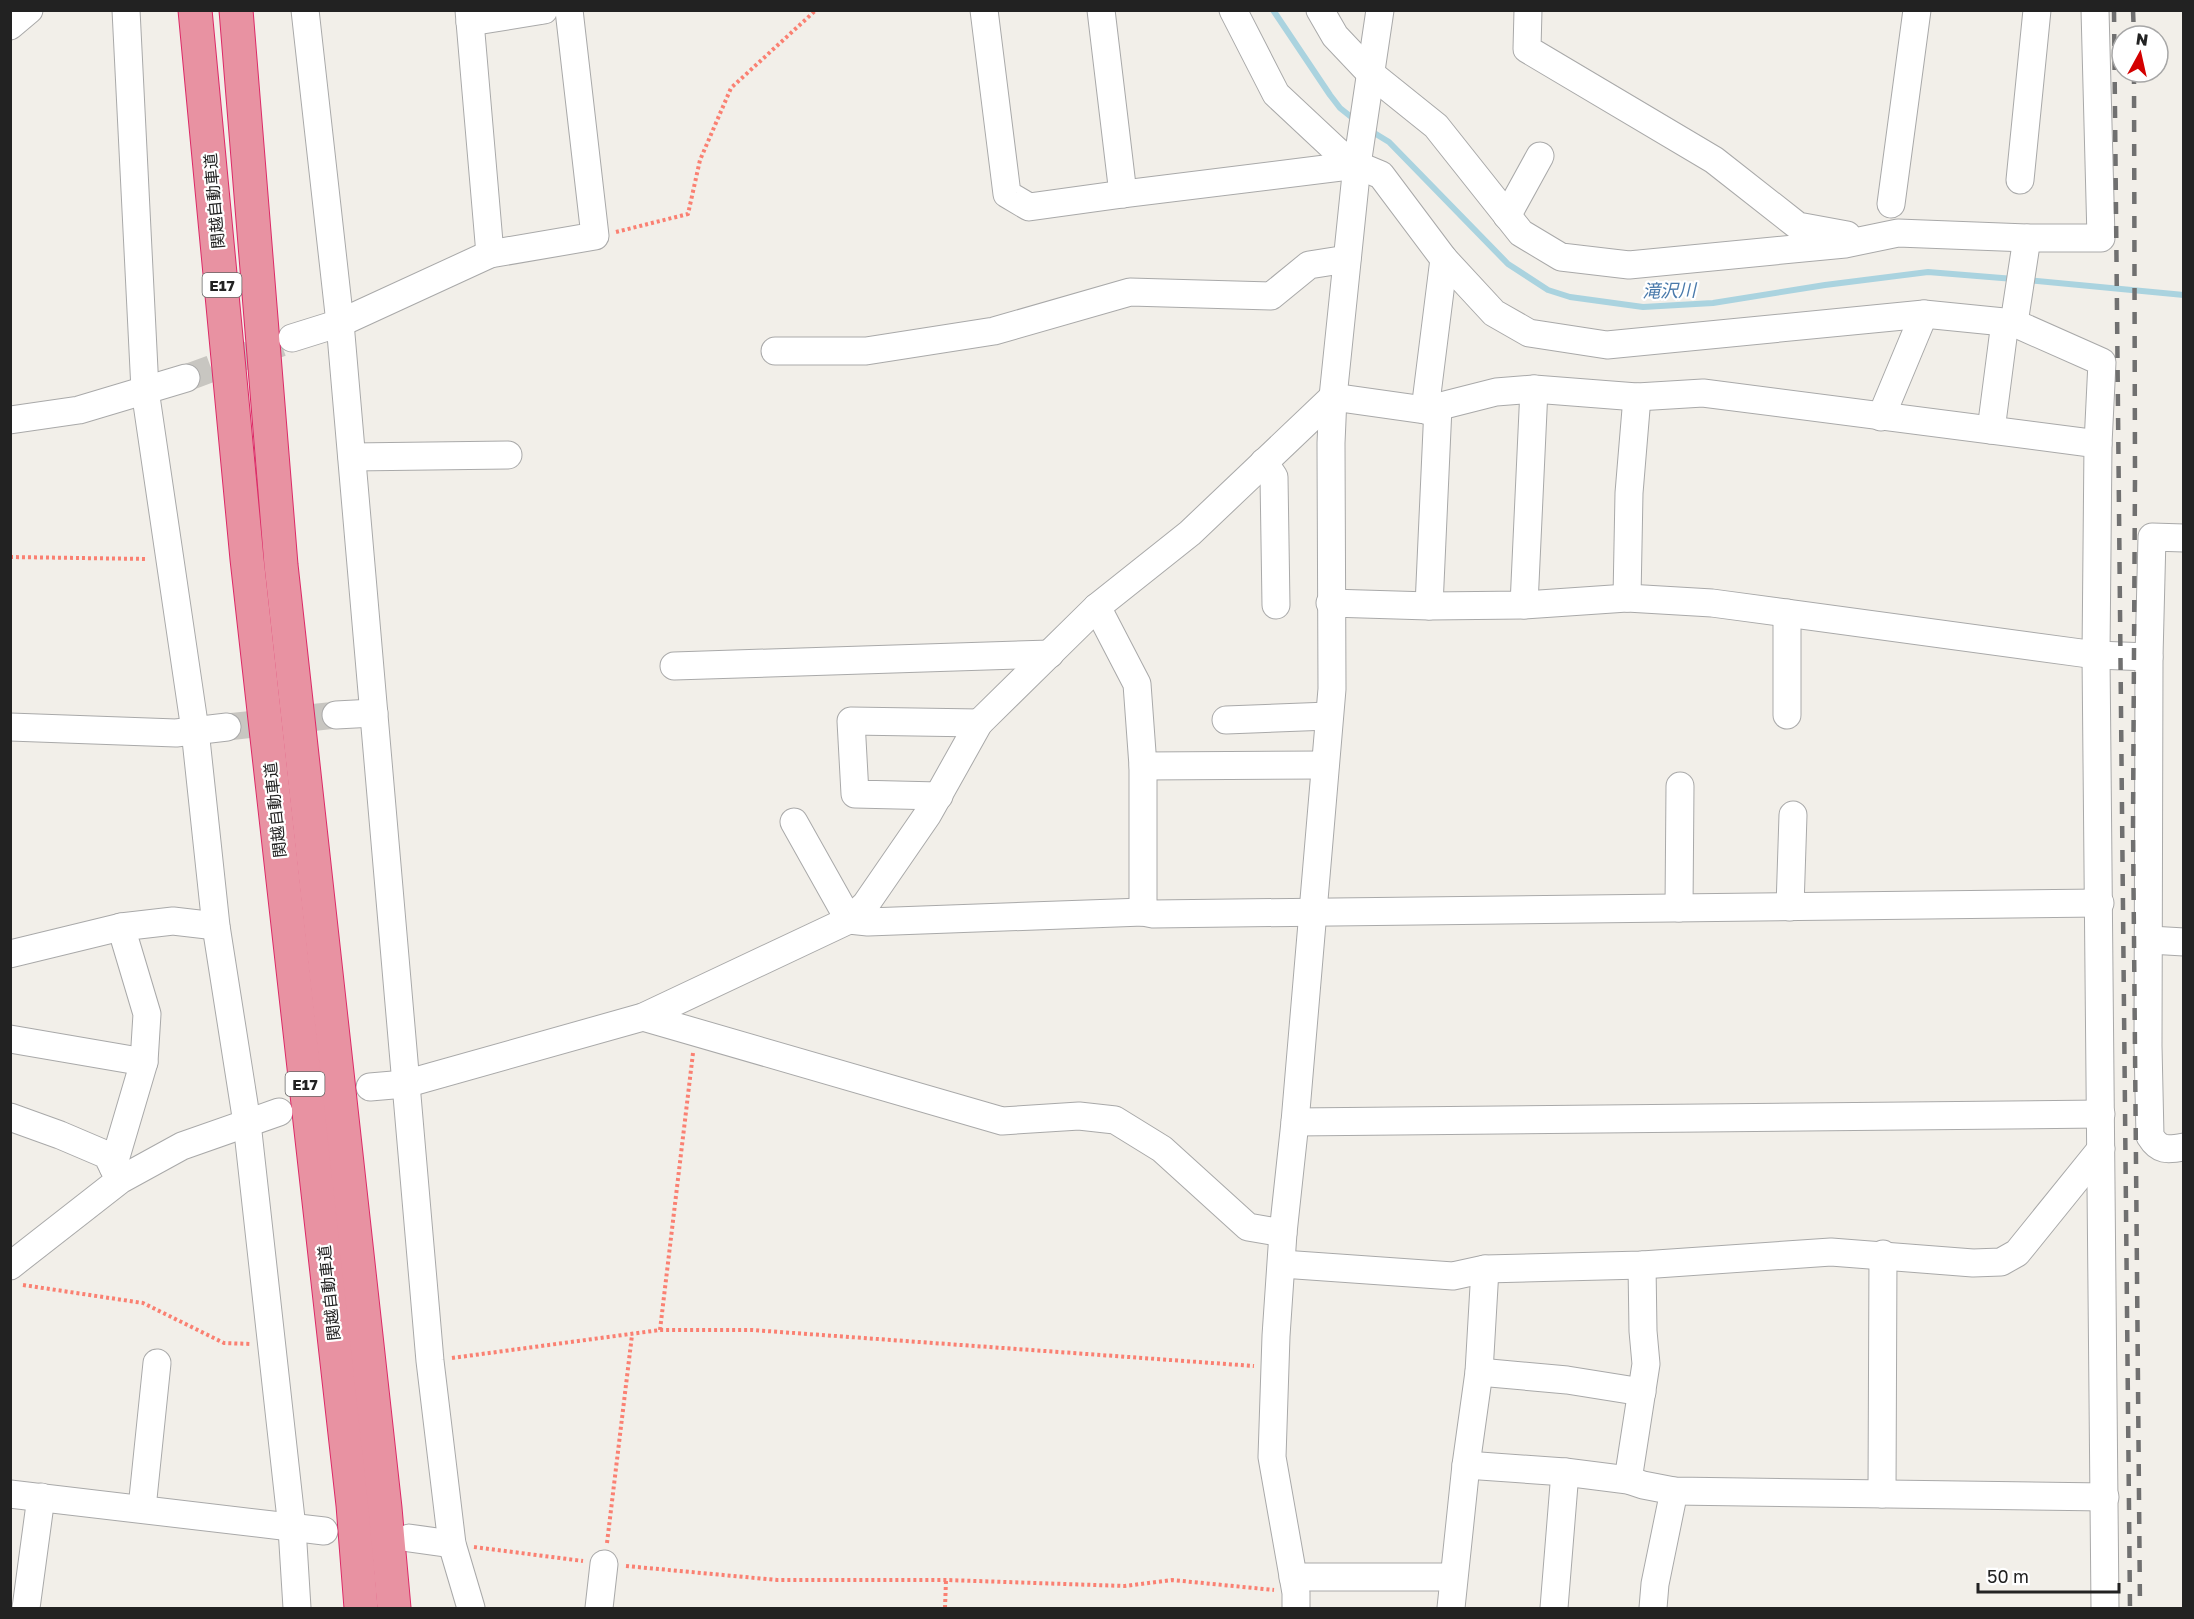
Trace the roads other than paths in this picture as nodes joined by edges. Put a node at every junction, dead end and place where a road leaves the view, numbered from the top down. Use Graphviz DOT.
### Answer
graph roads {
  1 [pos="28,10"];
  2 [pos="126,10"];
  3 [pos="195,10"];
  4 [pos="236,10"];
  5 [pos="305,10"];
  6 [pos="544,10"];
  7 [pos="569,10"];
  8 [pos="984,10"];
  9 [pos="1101,10"];
  10 [pos="1233,10"];
  11 [pos="1320,10"];
  12 [pos="1380,10"];
  13 [pos="1528,10"];
  14 [pos="1917,10"];
  15 [pos="2037,10"];
  16 [pos="2095,10"];
  17 [pos="470,16"];
  18 [pos="10,26"];
  19 [pos="1370,73"];
  20 [pos="1540,156"];
  21 [pos="1357,165"];
  22 [pos="2020,180"];
  23 [pos="1123,194"];
  24 [pos="1891,204"];
  25 [pos="1507,216"];
  26 [pos="2027,238"];
  27 [pos="1871,239"];
  28 [pos="490,254"];
  29 [pos="1347,259"];
  30 [pos="1444,259"];
  31 [pos="1924,314"];
  32 [pos="340,322"];
  33 [pos="2009,322"];
  34 [pos="292,338"];
  35 [pos="775,351"];
  36 [pos="186,378"];
  37 [pos="1534,388"];
  38 [pos="145,390"];
  39 [pos="1333,397"];
  40 [pos="1637,397"];
  41 [pos="1432,408"];
  42 [pos="1881,417"];
  43 [pos="10,420"];
  44 [pos="1990,430"];
  45 [pos="2098,444"];
  46 [pos="508,455"];
  47 [pos="352,457"];
  48 [pos="1264,462"];
  49 [pos="2184,538"];
  50 [pos="1626,598"];
  51 [pos="1330,603"];
  52 [pos="1524,604"];
  53 [pos="1276,605"];
  54 [pos="1429,606"];
  55 [pos="1097,608"];
  56 [pos="1787,613"];
  57 [pos="1050,654"];
  58 [pos="2096,655"];
  59 [pos="2149,657"];
  60 [pos="674,666"];
  61 [pos="374,713"];
  62 [pos="336,715"];
  63 [pos="1787,715"];
  64 [pos="1329,716"];
  65 [pos="1226,720"];
  66 [pos="980,723"];
  67 [pos="10,727"];
  68 [pos="227,728"];
  69 [pos="195,730"];
  70 [pos="1325,765"];
  71 [pos="1143,766"];
  72 [pos="1680,786"];
  73 [pos="939,796"];
  74 [pos="1793,816"];
  75 [pos="794,822"];
  76 [pos="2100,903"];
  77 [pos="1790,907"];
  78 [pos="1679,908"];
  79 [pos="1143,912"];
  80 [pos="1314,912"];
  81 [pos="849,920"];
  82 [pos="216,926"];
  83 [pos="121,927"];
  84 [pos="2150,940"];
  85 [pos="2184,942"];
  86 [pos="10,954"];
  87 [pos="643,1017"];
  88 [pos="10,1038"];
  89 [pos="144,1062"];
  90 [pos="405,1084"];
  91 [pos="370,1087"];
  92 [pos="279,1112"];
  93 [pos="2101,1114"];
  94 [pos="10,1117"];
  95 [pos="1295,1122"];
  96 [pos="247,1123"];
  97 [pos="2184,1147"];
  98 [pos="2101,1149"];
  99 [pos="117,1174"];
  100 [pos="1283,1233"];
  101 [pos="1883,1254"];
  102 [pos="1282,1264"];
  103 [pos="1642,1265"];
  104 [pos="1485,1269"];
  105 [pos="16,1275"];
  106 [pos="157,1364"];
  107 [pos="1479,1372"];
  108 [pos="1642,1392"];
  109 [pos="1466,1465"];
  110 [pos="1565,1472"];
  111 [pos="1628,1480"];
  112 [pos="1674,1491"];
  113 [pos="10,1494"];
  114 [pos="1882,1494"];
  115 [pos="41,1497"];
  116 [pos="2105,1497"];
  117 [pos="142,1508"];
  118 [pos="292,1527"];
  119 [pos="324,1531"];
  120 [pos="409,1538"];
  121 [pos="453,1544"];
  122 [pos="604,1564"];
  123 [pos="1453,1577"];
  124 [pos="1295,1593"];
  125 [pos="26,1608"];
  126 [pos="297,1608"];
  127 [pos="361,1608"];
  128 [pos="394,1608"];
  129 [pos="471,1608"];
  130 [pos="599,1608"];
  131 [pos="1450,1608"];
  132 [pos="1554,1608"];
  133 [pos="1653,1608"];
  134 [pos="2105,1608"];
  1 -- 18 [label="street"];
  2 -- 38 [label="street"];
  3 -- 127 [label="highway, 関越自動車道 / E17"];
  4 -- 128 [label="highway, 関越自動車道 / E17"];
  5 -- 32 [label="street"];
  6 -- 17 [label="street"];
  7 -- 28 [label="street"];
  8 -- 23 [label="street"];
  9 -- 23 [label="street"];
  10 -- 21 [label="street"];
  11 -- 19 [label="street"];
  12 -- 19 [label="street"];
  13 -- 27 [label="street"];
  14 -- 24 [label="street"];
  15 -- 22 [label="street"];
  16 -- 26 [label="street"];
  17 -- 28 [label="street"];
  19 -- 21 [label="street"];
  19 -- 25 [label="street"];
  20 -- 25 [label="street"];
  21 -- 23 [label="street"];
  21 -- 29 [label="street"];
  21 -- 30 [label="street"];
  25 -- 27 [label="street"];
  26 -- 27 [label="street"];
  26 -- 33 [label="street"];
  28 -- 32 [label="street"];
  29 -- 35 [label="street"];
  29 -- 39 [label="street"];
  30 -- 31 [label="street"];
  30 -- 41 [label="street"];
  31 -- 33 [label="street"];
  31 -- 42 [label="street"];
  32 -- 34 [label="street"];
  32 -- 47 [label="street"];
  33 -- 44 [label="street"];
  33 -- 45 [label="street"];
  36 -- 38 [label="street"];
  37 -- 40 [label="street"];
  37 -- 41 [label="street"];
  37 -- 52 [label="street"];
  38 -- 43 [label="street"];
  38 -- 69 [label="street"];
  39 -- 41 [label="street"];
  39 -- 48 [label="street"];
  39 -- 51 [label="street"];
  40 -- 42 [label="street"];
  40 -- 50 [label="street"];
  41 -- 54 [label="street"];
  42 -- 44 [label="street"];
  44 -- 45 [label="street"];
  45 -- 58 [label="street"];
  46 -- 47 [label="street"];
  47 -- 61 [label="street"];
  48 -- 53 [label="street"];
  48 -- 55 [label="street"];
  49 -- 59 [label="street"];
  50 -- 52 [label="street"];
  50 -- 56 [label="street"];
  51 -- 54 [label="street"];
  51 -- 64 [label="street"];
  52 -- 54 [label="street"];
  55 -- 57 [label="street"];
  55 -- 71 [label="street"];
  56 -- 58 [label="street"];
  56 -- 63 [label="street"];
  57 -- 60 [label="street"];
  57 -- 66 [label="street"];
  58 -- 59 [label="street"];
  58 -- 76 [label="street"];
  59 -- 84 [label="street"];
  61 -- 62 [label="street"];
  61 -- 90 [label="street"];
  64 -- 65 [label="street"];
  64 -- 70 [label="street"];
  66 -- 73 [label="street"];
  66 -- 73 [label="street"];
  67 -- 69 [label="street"];
  68 -- 69 [label="street"];
  69 -- 82 [label="street"];
  70 -- 71 [label="street"];
  70 -- 80 [label="street"];
  71 -- 79 [label="street"];
  72 -- 78 [label="street"];
  73 -- 81 [label="street"];
  74 -- 77 [label="street"];
  75 -- 81 [label="street"];
  76 -- 77 [label="street"];
  76 -- 93 [label="street"];
  77 -- 78 [label="street"];
  78 -- 80 [label="street"];
  79 -- 80 [label="street"];
  79 -- 81 [label="street"];
  80 -- 95 [label="street"];
  81 -- 87 [label="street"];
  82 -- 83 [label="street"];
  82 -- 96 [label="street"];
  83 -- 86 [label="street"];
  83 -- 89 [label="street"];
  84 -- 85 [label="street"];
  84 -- 97 [label="street"];
  87 -- 90 [label="street"];
  87 -- 100 [label="street"];
  88 -- 89 [label="street"];
  89 -- 99 [label="street"];
  90 -- 91 [label="street"];
  90 -- 121 [label="street"];
  92 -- 96 [label="street"];
  93 -- 95 [label="street"];
  93 -- 98 [label="street"];
  94 -- 99 [label="street"];
  95 -- 100 [label="street"];
  96 -- 99 [label="street"];
  96 -- 118 [label="street"];
  98 -- 101 [label="street"];
  98 -- 116 [label="street"];
  99 -- 105 [label="street"];
  100 -- 102 [label="street"];
  101 -- 103 [label="street"];
  101 -- 114 [label="street"];
  102 -- 104 [label="street"];
  102 -- 124 [label="street"];
  103 -- 104 [label="street"];
  103 -- 108 [label="street"];
  104 -- 107 [label="street"];
  106 -- 117 [label="street"];
  107 -- 108 [label="street"];
  107 -- 109 [label="street"];
  108 -- 111 [label="street"];
  109 -- 110 [label="street"];
  109 -- 123 [label="street"];
  110 -- 111 [label="street"];
  110 -- 132 [label="street"];
  111 -- 112 [label="street"];
  112 -- 114 [label="street"];
  112 -- 133 [label="street"];
  113 -- 115 [label="street"];
  114 -- 116 [label="street"];
  115 -- 117 [label="street"];
  115 -- 125 [label="street"];
  116 -- 134 [label="street"];
  117 -- 118 [label="street"];
  118 -- 119 [label="street"];
  118 -- 126 [label="street"];
  120 -- 121 [label="street"];
  121 -- 129 [label="street"];
  122 -- 130 [label="street"];
  123 -- 124 [label="street"];
  123 -- 131 [label="street"];
}
